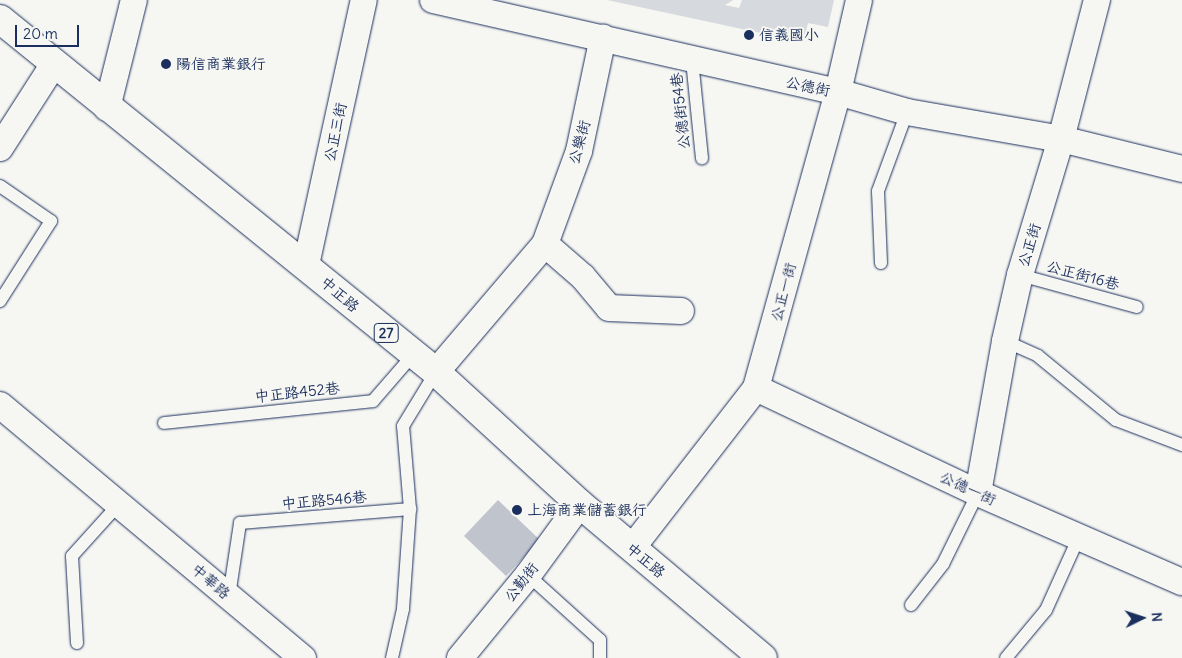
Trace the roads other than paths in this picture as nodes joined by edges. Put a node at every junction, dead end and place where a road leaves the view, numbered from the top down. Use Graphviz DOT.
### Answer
graph roads {
  1 [pos="134,0"];
  2 [pos="364,0"];
  3 [pos="433,0"];
  4 [pos="860,0"];
  5 [pos="1097,0"];
  6 [pos="0,19"];
  7 [pos="603,37"];
  8 [pos="692,60"];
  9 [pos="54,64"];
  10 [pos="838,92"];
  11 [pos="107,108"];
  12 [pos="907,112"];
  13 [pos="1061,139"];
  14 [pos="0,148"];
  15 [pos="702,158"];
  16 [pos="1182,169"];
  17 [pos="0,186"];
  18 [pos="545,244"];
  19 [pos="881,263"];
  20 [pos="306,265"];
  21 [pos="1020,275"];
  22 [pos="0,301"];
  23 [pos="1138,306"];
  24 [pos="681,311"];
  25 [pos="1005,341"];
  26 [pos="412,356"];
  27 [pos="436,372"];
  28 [pos="756,388"];
  29 [pos="0,405"];
  30 [pos="164,423"];
  31 [pos="1182,444"];
  32 [pos="978,493"];
  33 [pos="119,504"];
  34 [pos="580,504"];
  35 [pos="410,509"];
  36 [pos="1079,537"];
  37 [pos="632,548"];
  38 [pos="528,575"];
  39 [pos="1182,582"];
  40 [pos="229,596"];
  41 [pos="911,605"];
  42 [pos="76,642"];
  43 [pos="303,658"];
  44 [pos="392,658"];
  45 [pos="460,658"];
  46 [pos="600,658"];
  47 [pos="763,658"];
  48 [pos="1006,658"];
  1 -- 11 [label="street"];
  2 -- 20 [label="street, 公正三街"];
  3 -- 7 [label="street, 公德街"];
  4 -- 10 [label="street, 公正一街"];
  5 -- 13 [label="street, 公正街"];
  6 -- 9 [label="main road, 中正路 / 27"];
  7 -- 8 [label="street, 公德街"];
  7 -- 18 [label="street, 公樂街"];
  8 -- 10 [label="street, 公德街"];
  8 -- 15 [label="lane, 公德街54巷"];
  9 -- 11 [label="main road, 中正路 / 27"];
  9 -- 14 [label="street"];
  10 -- 12 [label="street, 公德街"];
  10 -- 28 [label="street, 公正一街"];
  11 -- 20 [label="main road, 中正路 / 27"];
  12 -- 13 [label="street, 公德街"];
  12 -- 19 [label="lane"];
  13 -- 16 [label="street, 公德街"];
  13 -- 21 [label="street, 公正街"];
  17 -- 22 [label="lane"];
  18 -- 24 [label="street"];
  18 -- 27 [label="street, 公樂街"];
  20 -- 26 [label="main road, 中正路 / 27"];
  21 -- 23 [label="lane, 公正街16巷"];
  21 -- 25 [label="street, 公正街"];
  25 -- 31 [label="lane"];
  25 -- 32 [label="street, 公正街"];
  26 -- 27 [label="main road, 中正路 / 27"];
  26 -- 30 [label="lane, 中正路452巷"];
  27 -- 34 [label="main road, 中正路 / 27"];
  27 -- 35 [label="lane"];
  28 -- 32 [label="street, 公德一街"];
  28 -- 37 [label="street, 公正一街"];
  29 -- 33 [label="street, 中華路"];
  32 -- 36 [label="street, 公德一街"];
  32 -- 41 [label="lane"];
  33 -- 40 [label="street, 中華路"];
  33 -- 42 [label="lane"];
  34 -- 37 [label="main road, 中正路 / 27"];
  34 -- 38 [label="street, 公勤街"];
  35 -- 40 [label="lane, 中正路546巷"];
  35 -- 44 [label="lane"];
  36 -- 39 [label="street, 公德一街"];
  36 -- 48 [label="lane"];
  37 -- 47 [label="main road, 中正路 / 27"];
  38 -- 45 [label="street, 公勤街"];
  38 -- 46 [label="lane"];
  40 -- 43 [label="street, 中華路"];
}
